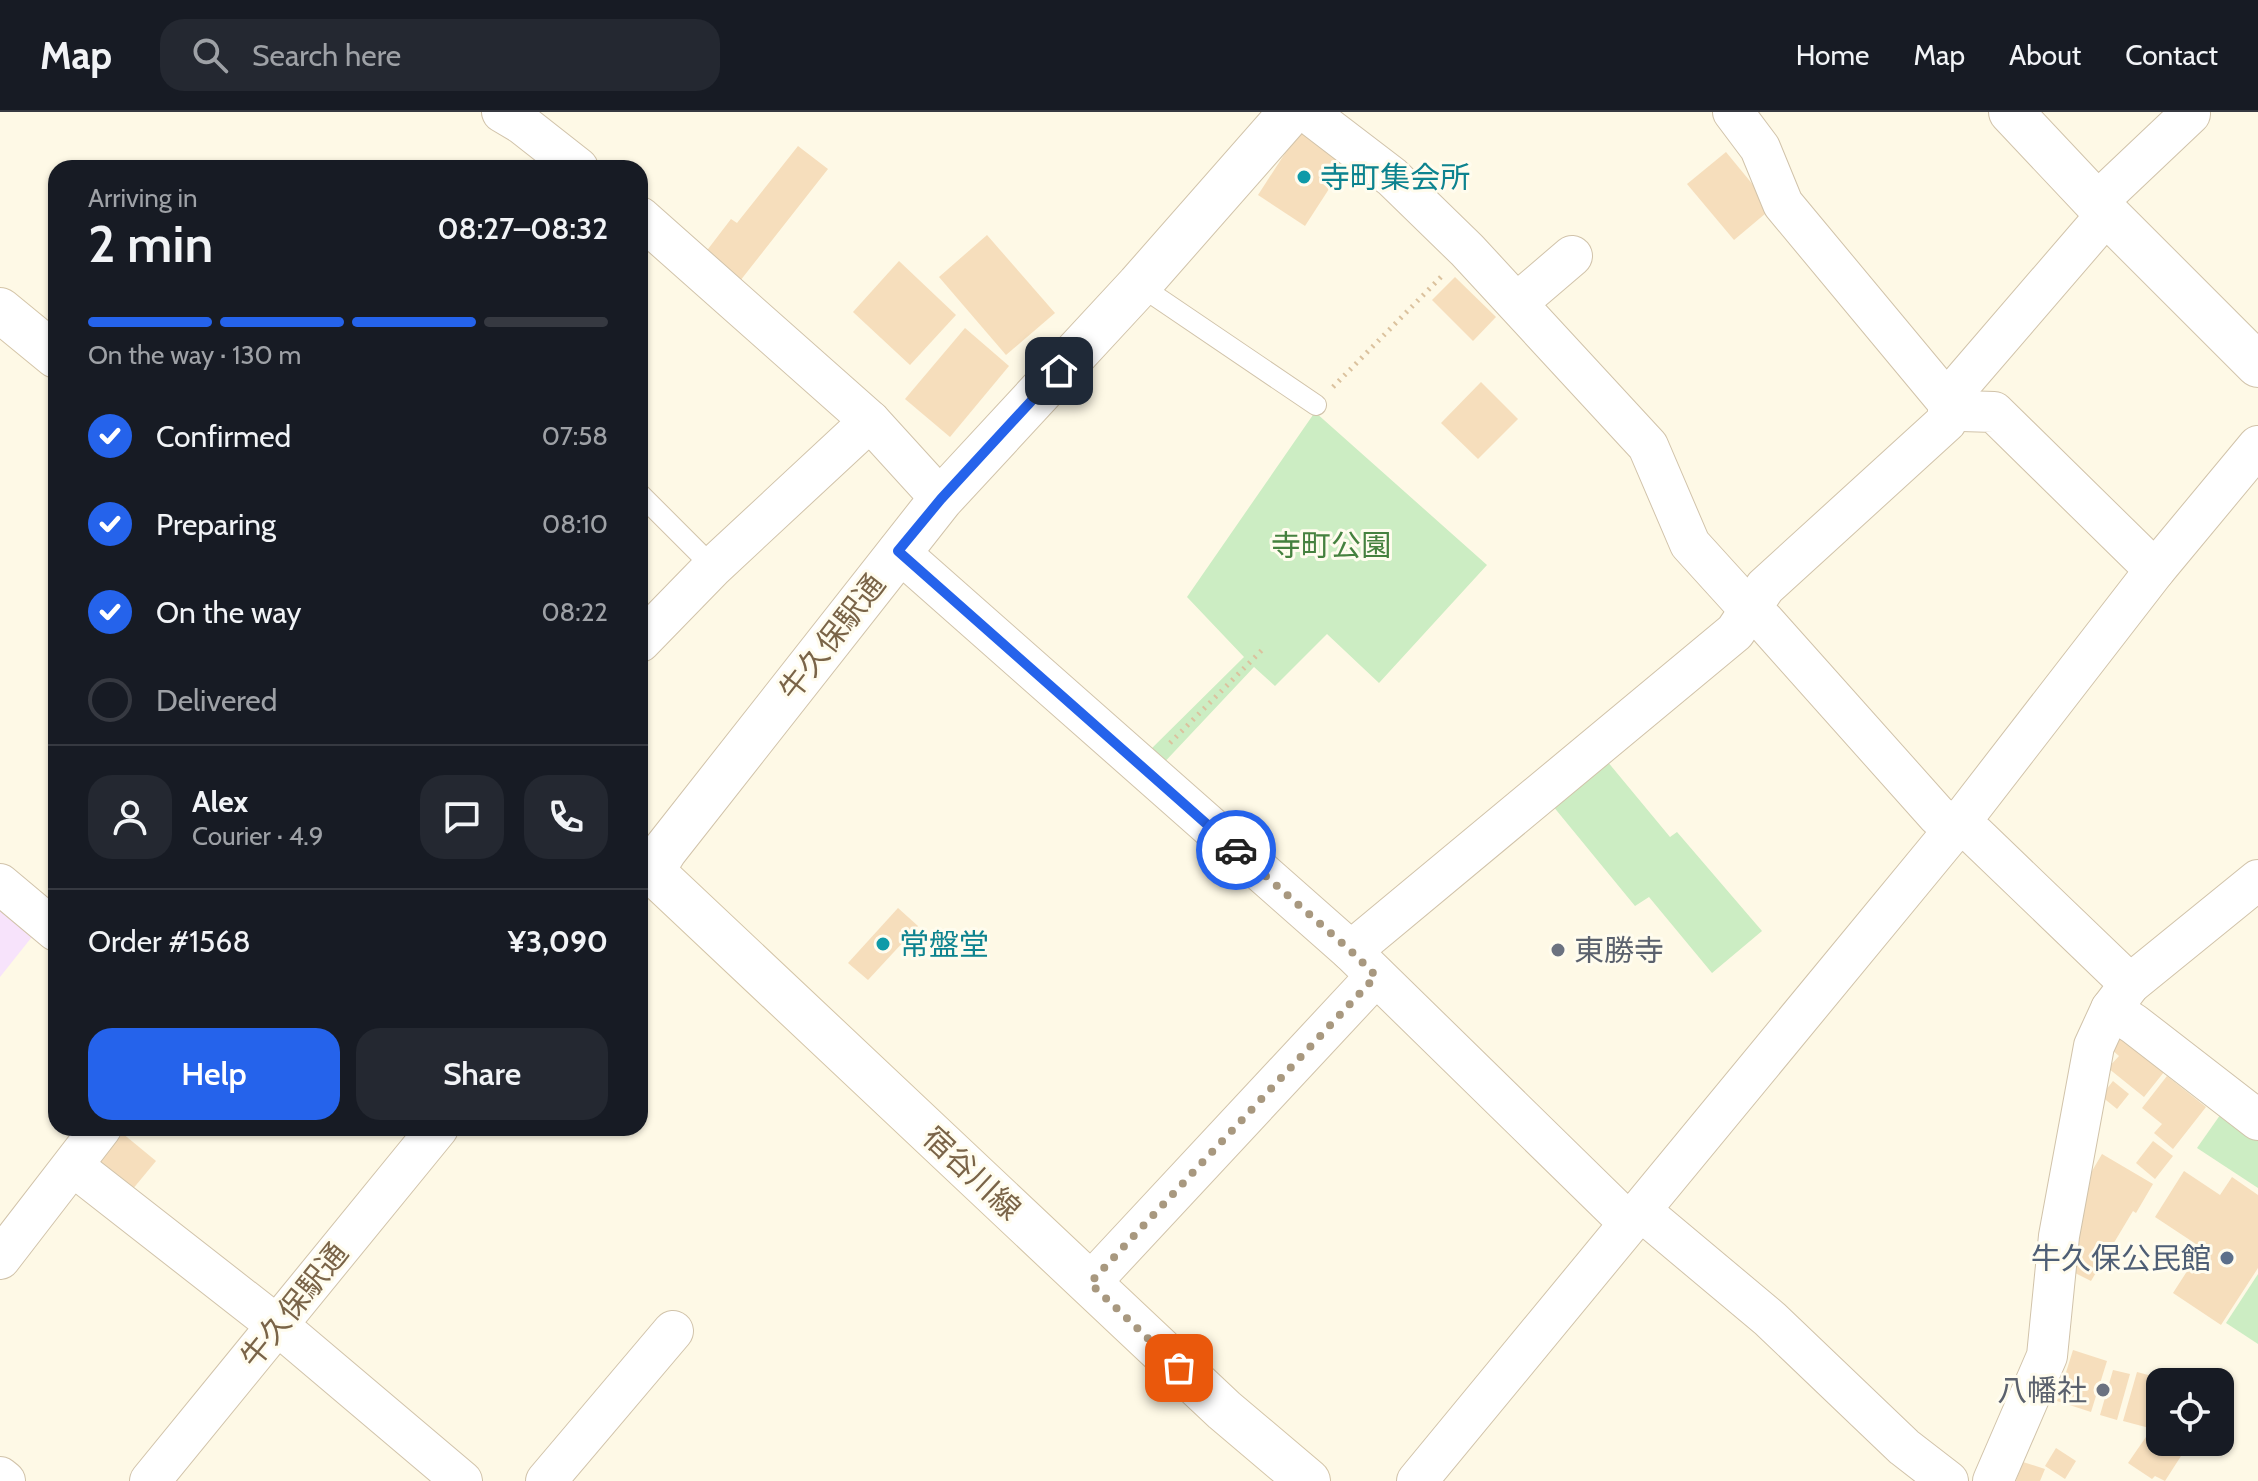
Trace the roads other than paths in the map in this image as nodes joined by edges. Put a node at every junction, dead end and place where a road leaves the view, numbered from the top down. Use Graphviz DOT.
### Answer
graph roads {
  1 [pos="1291,112"];
  2 [pos="1314,112"];
  3 [pos="1733,112"];
  4 [pos="2011,112"];
  5 [pos="2188,112"];
  6 [pos="519,116"];
  7 [pos="569,160"];
  8 [pos="2101,208"];
  9 [pos="648,224"];
  10 [pos="1572,256"];
  11 [pos="1139,285"];
  12 [pos="1517,303"];
  13 [pos="0,310"];
  14 [pos="48,349"];
  15 [pos="2258,365"];
  16 [pos="1316,405"];
  17 [pos="1951,406"];
  18 [pos="870,421"];
  19 [pos="2258,446"];
  20 [pos="941,499"];
  21 [pos="648,502"];
  22 [pos="898,551"];
  23 [pos="713,567"];
  24 [pos="2155,570"];
  25 [pos="1749,609"];
  26 [pos="648,634"];
  27 [pos="1957,826"];
  28 [pos="648,868"];
  29 [pos="648,876"];
  30 [pos="2258,880"];
  31 [pos="0,884"];
  32 [pos="48,924"];
  33 [pos="1363,963"];
  34 [pos="2120,997"];
  35 [pos="2258,1120"];
  36 [pos="95,1136"];
  37 [pos="431,1136"];
  38 [pos="73,1166"];
  39 [pos="1634,1217"];
  40 [pos="0,1259"];
  41 [pos="1090,1283"];
  42 [pos="276,1327"];
  43 [pos="673,1331"];
  44 [pos="150,1481"];
  45 [pos="462,1481"];
  46 [pos="546,1481"];
  47 [pos="1308,1481"];
  48 [pos="1417,1481"];
  49 [pos="1948,1481"];
  50 [pos="1993,1481"];
  1 -- 11 [label="street, 牛久保駅通"];
  2 -- 12 [label="street"];
  3 -- 17 [label="street"];
  4 -- 8 [label="street"];
  5 -- 8 [label="street"];
  6 -- 7 [label="street"];
  8 -- 15 [label="street"];
  8 -- 17 [label="street"];
  9 -- 18 [label="street"];
  10 -- 12 [label="street"];
  11 -- 16 [label="lane"];
  11 -- 20 [label="street, 牛久保駅通"];
  12 -- 25 [label="street"];
  13 -- 14 [label="street"];
  17 -- 24 [label="street"];
  17 -- 25 [label="street"];
  18 -- 20 [label="street"];
  18 -- 23 [label="street"];
  19 -- 24 [label="street"];
  20 -- 22 [label="street, 牛久保駅通"];
  21 -- 23 [label="lane"];
  22 -- 28 [label="street, 牛久保駅通"];
  22 -- 33 [label="street"];
  23 -- 26 [label="street"];
  24 -- 27 [label="street"];
  25 -- 27 [label="street"];
  25 -- 33 [label="street"];
  27 -- 34 [label="street"];
  27 -- 39 [label="street"];
  29 -- 41 [label="street, 宿谷川線"];
  30 -- 34 [label="street"];
  31 -- 32 [label="street"];
  33 -- 39 [label="street"];
  33 -- 41 [label="street"];
  34 -- 35 [label="street"];
  34 -- 50 [label="street"];
  36 -- 38 [label="street"];
  37 -- 42 [label="street, 牛久保駅通"];
  38 -- 40 [label="street"];
  38 -- 42 [label="street"];
  39 -- 48 [label="street"];
  39 -- 49 [label="street"];
  41 -- 47 [label="street, 宿谷川線"];
  42 -- 44 [label="street, 牛久保駅通"];
  42 -- 45 [label="street"];
  43 -- 46 [label="street"];
}
